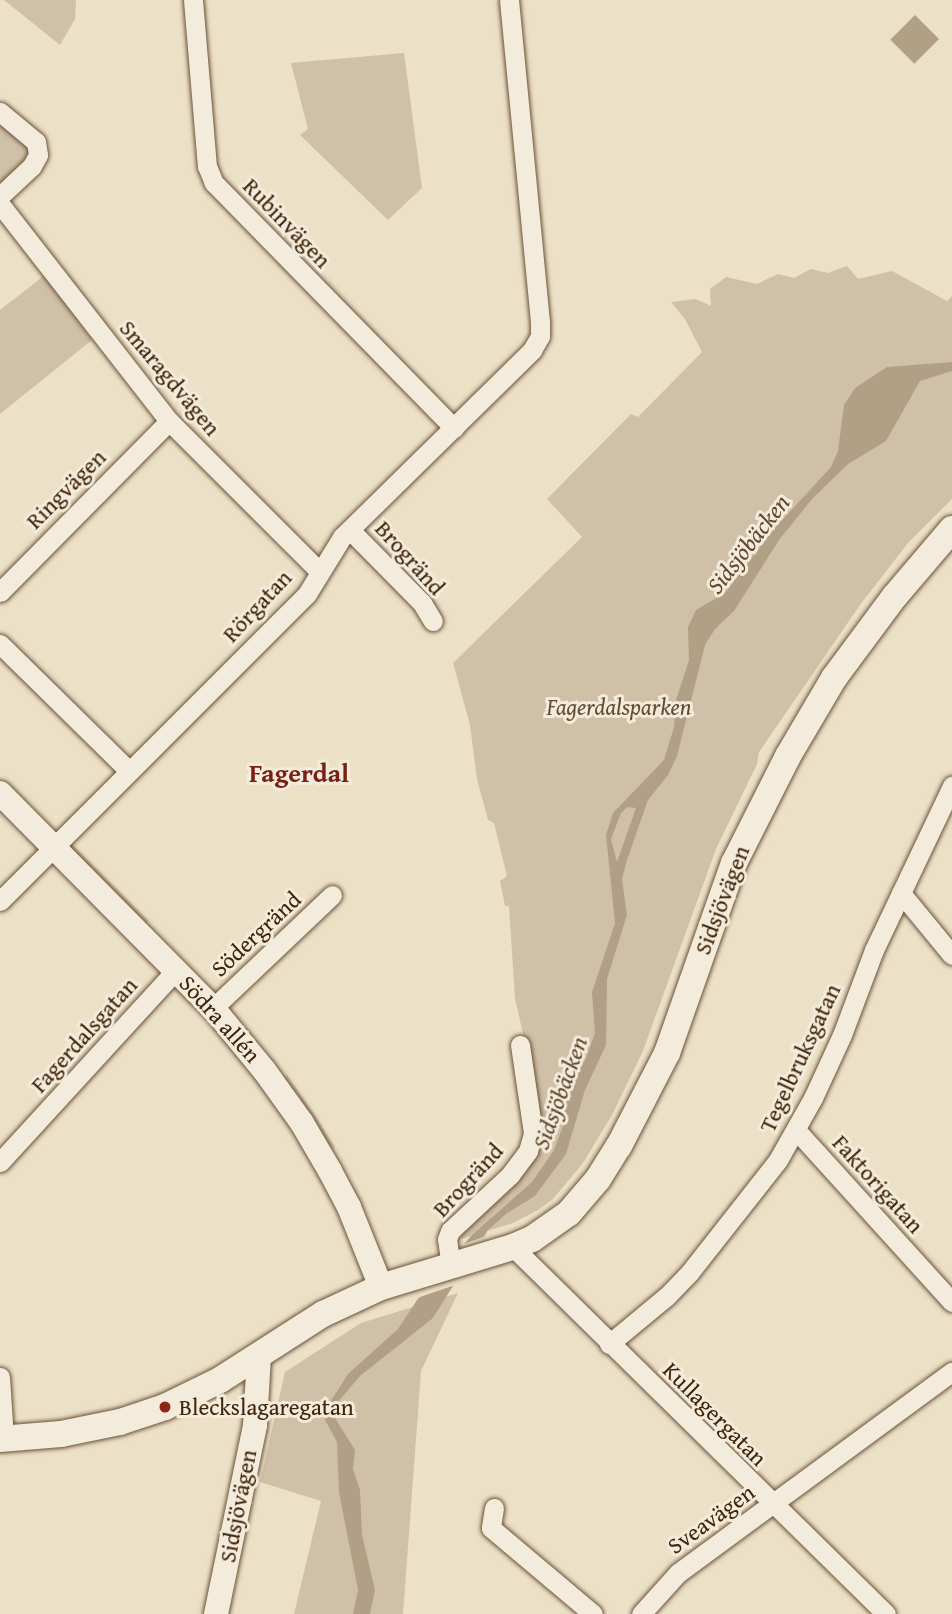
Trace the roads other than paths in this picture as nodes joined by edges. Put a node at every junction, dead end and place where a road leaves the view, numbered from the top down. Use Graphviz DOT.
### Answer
graph roads {
  1 [pos="193,0"];
  2 [pos="509,0"];
  3 [pos="0,112"];
  4 [pos="0,196"];
  5 [pos="0,204"];
  6 [pos="169,421"];
  7 [pos="454,428"];
  8 [pos="952,529"];
  9 [pos="350,530"];
  10 [pos="319,571"];
  11 [pos="0,592"];
  12 [pos="433,621"];
  13 [pos="0,644"];
  14 [pos="128,770"];
  15 [pos="952,786"];
  16 [pos="0,793"];
  17 [pos="55,846"];
  18 [pos="901,893"];
  19 [pos="332,895"];
  20 [pos="0,901"];
  21 [pos="952,955"];
  22 [pos="176,970"];
  23 [pos="213,1008"];
  24 [pos="520,1045"];
  25 [pos="796,1130"];
  26 [pos="0,1163"];
  27 [pos="502,1250"];
  28 [pos="450,1258"];
  29 [pos="381,1287"];
  30 [pos="952,1302"];
  31 [pos="609,1344"];
  32 [pos="259,1356"];
  33 [pos="952,1372"];
  34 [pos="0,1377"];
  35 [pos="2,1439"];
  36 [pos="772,1504"];
  37 [pos="494,1508"];
  38 [pos="216,1614"];
  39 [pos="593,1614"];
  40 [pos="641,1614"];
  41 [pos="886,1614"];
  1 -- 7 [label="street, Rubinvägen"];
  2 -- 7 [label="street, Rörgatan"];
  3 -- 4 [label="street"];
  5 -- 6 [label="street, Smaragdvägen"];
  6 -- 10 [label="street, Smaragdvägen"];
  6 -- 11 [label="street, Ringvägen"];
  7 -- 9 [label="street, Rörgatan"];
  8 -- 27 [label="main road, Sidsjövägen"];
  9 -- 10 [label="street, Rörgatan"];
  9 -- 12 [label="street, Brogränd"];
  10 -- 14 [label="street, Rörgatan"];
  13 -- 14 [label="street"];
  14 -- 17 [label="street, Rörgatan"];
  15 -- 18 [label="street, Tegelbruksgatan"];
  16 -- 17 [label="street, Södra allén"];
  17 -- 20 [label="street, Rörgatan"];
  17 -- 22 [label="street, Södra allén"];
  18 -- 21 [label="street"];
  18 -- 25 [label="street, Tegelbruksgatan"];
  19 -- 23 [label="street, Södergränd"];
  22 -- 23 [label="street, Södra allén"];
  22 -- 26 [label="street, Fagerdalsgatan"];
  23 -- 29 [label="street, Södra allén"];
  24 -- 28 [label="street, Brogränd"];
  25 -- 30 [label="street, Faktorigatan"];
  25 -- 31 [label="street, Tegelbruksgatan"];
  27 -- 28 [label="main road, Sidsjövägen"];
  27 -- 31 [label="street, Kullagergatan"];
  28 -- 29 [label="main road, Sidsjövägen"];
  29 -- 32 [label="main road"];
  31 -- 36 [label="street, Kullagergatan"];
  32 -- 35 [label="main road"];
  32 -- 38 [label="street, Sidsjövägen"];
  33 -- 36 [label="street, Sveavägen"];
  34 -- 35 [label="street"];
  36 -- 40 [label="street, Sveavägen"];
  36 -- 41 [label="street, Kullagergatan"];
  37 -- 39 [label="street"];
}
